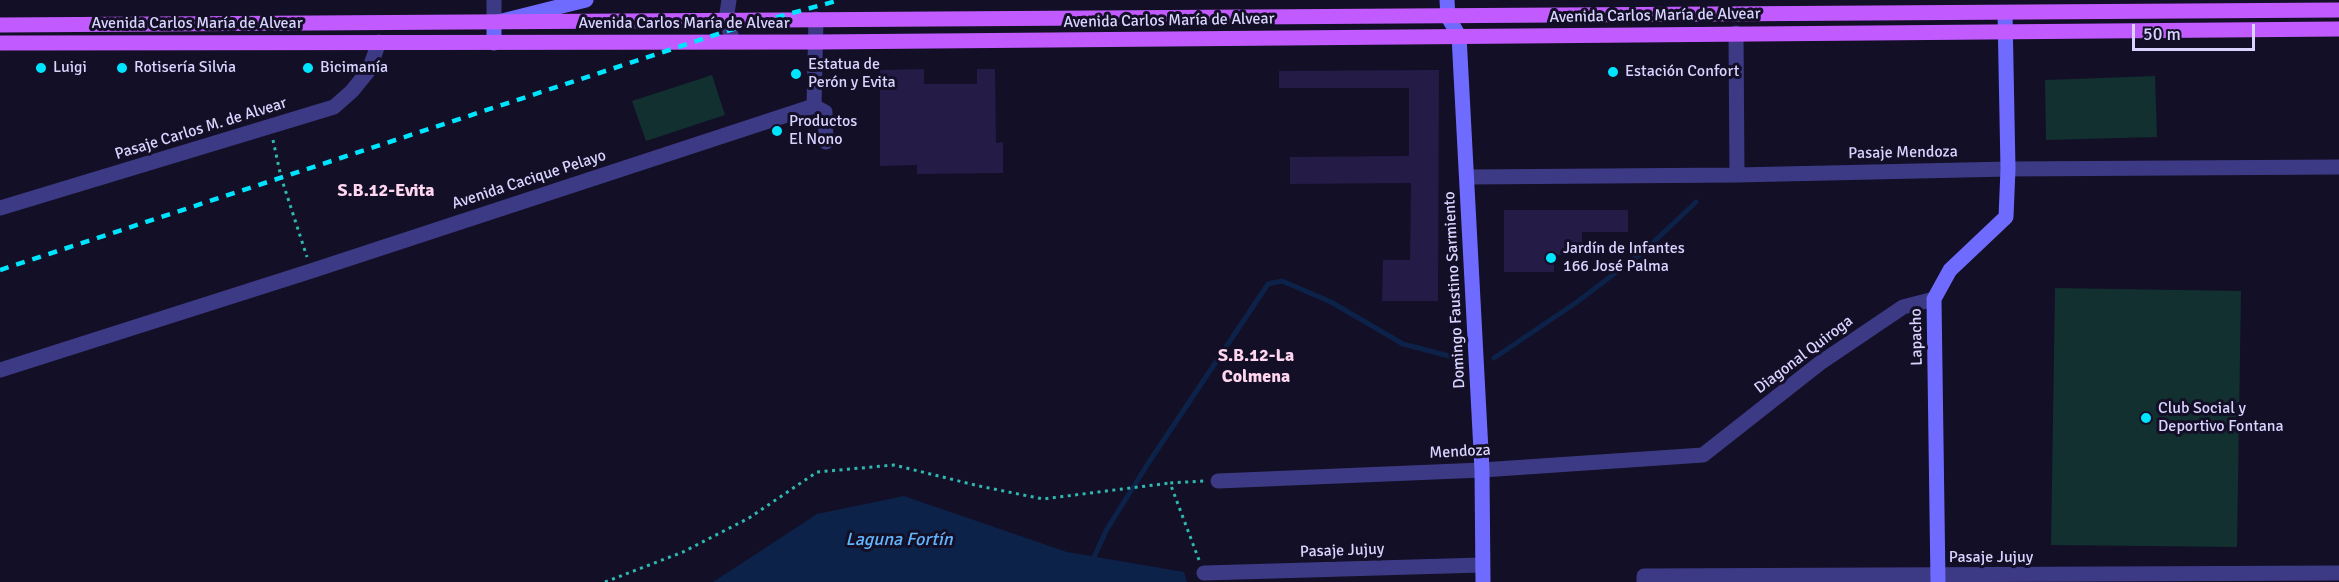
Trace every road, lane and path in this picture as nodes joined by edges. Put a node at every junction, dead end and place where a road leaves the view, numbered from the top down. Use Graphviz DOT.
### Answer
graph roads {
  1 [pos="494,0"];
  2 [pos="586,0"];
  3 [pos="729,0"];
  4 [pos="1447,0"];
  5 [pos="2339,10"];
  6 [pos="2005,13"];
  7 [pos="1448,17"];
  8 [pos="816,19"];
  9 [pos="726,20"];
  10 [pos="494,23"];
  11 [pos="0,25"];
  12 [pos="2339,29"];
  13 [pos="2005,32"];
  14 [pos="1736,33"];
  15 [pos="1459,36"];
  16 [pos="733,41"];
  17 [pos="379,42"];
  18 [pos="817,42"];
  19 [pos="0,43"];
  20 [pos="494,43"];
  21 [pos="814,106"];
  22 [pos="270,127"];
  23 [pos="826,142"];
  24 [pos="2339,167"];
  25 [pos="2008,169"];
  26 [pos="1737,175"];
  27 [pos="1468,177"];
  28 [pos="0,208"];
  29 [pos="311,271"];
  30 [pos="1934,299"];
  31 [pos="0,370"];
  32 [pos="1703,455"];
  33 [pos="1482,470"];
  34 [pos="1218,481"];
  35 [pos="1170,483"];
  36 [pos="1482,564"];
  37 [pos="1204,573"];
  38 [pos="2339,573"];
  39 [pos="2258,577"];
  40 [pos="2094,578"];
  41 [pos="1644,579"];
  42 [pos="1773,579"];
  43 [pos="1938,579"];
  44 [pos="605,582"];
  45 [pos="1483,582"];
  1 -- 10 [label="street"];
  2 -- 10 [label="street"];
  3 -- 9 [label="street"];
  4 -- 7 [label="street, Domingo Faustino Sarmiento"];
  5 -- 6 [label="main road, Avenida Carlos María de Alvear"];
  6 -- 7 [label="main road, Avenida Carlos María de Alvear"];
  6 -- 13 [label="street, Lapacho"];
  7 -- 8 [label="main road, Avenida Carlos María de Alvear"];
  7 -- 15 [label="street, Domingo Faustino Sarmiento"];
  8 -- 9 [label="main road, Avenida Carlos María de Alvear"];
  8 -- 18 [label="street"];
  9 -- 10 [label="main road, Avenida Carlos María de Alvear"];
  9 -- 16 [label="street"];
  10 -- 11 [label="main road, Avenida Carlos María de Alvear"];
  10 -- 20 [label="street"];
  12 -- 13 [label="main road, Avenida Carlos María de Alvear"];
  13 -- 14 [label="main road, Avenida Carlos María de Alvear"];
  13 -- 25 [label="street, Lapacho"];
  14 -- 15 [label="main road, Avenida Carlos María de Alvear"];
  14 -- 26 [label="street"];
  15 -- 18 [label="main road, Avenida Carlos María de Alvear"];
  15 -- 27 [label="street, Domingo Faustino Sarmiento"];
  16 -- 18 [label="main road, Avenida Carlos María de Alvear"];
  16 -- 20 [label="main road, Avenida Carlos María de Alvear"];
  17 -- 19 [label="main road, Avenida Carlos María de Alvear"];
  17 -- 20 [label="main road, Avenida Carlos María de Alvear"];
  17 -- 22 [label="street, Pasaje Carlos M. de Alvear"];
  18 -- 21 [label="street"];
  21 -- 23 [label="street"];
  21 -- 29 [label="street, Avenida Cacique Pelayo"];
  22 -- 28 [label="street, Pasaje Carlos M. de Alvear"];
  22 -- 29 [label="path"];
  24 -- 25 [label="street, Pasaje Mendoza"];
  25 -- 26 [label="street, Pasaje Mendoza"];
  25 -- 30 [label="street, Lapacho"];
  26 -- 27 [label="street, Pasaje Mendoza"];
  27 -- 33 [label="street, Domingo Faustino Sarmiento"];
  29 -- 31 [label="street, Avenida Cacique Pelayo"];
  30 -- 32 [label="street, Diagonal Quiroga"];
  30 -- 43 [label="street, Lapacho"];
  32 -- 33 [label="street, Mendoza"];
  33 -- 34 [label="street, Mendoza"];
  33 -- 36 [label="street, Domingo Faustino Sarmiento"];
  34 -- 35 [label="path"];
  35 -- 37 [label="path"];
  35 -- 44 [label="path"];
  36 -- 37 [label="street, Pasaje Jujuy"];
  36 -- 45 [label="street, Domingo Faustino Sarmiento"];
  38 -- 39 [label="street, Pasaje Jujuy"];
  39 -- 40 [label="street, Pasaje Jujuy"];
  40 -- 43 [label="street, Pasaje Jujuy"];
  41 -- 42 [label="street, Pasaje Jujuy"];
  42 -- 43 [label="street, Pasaje Jujuy"];
}
